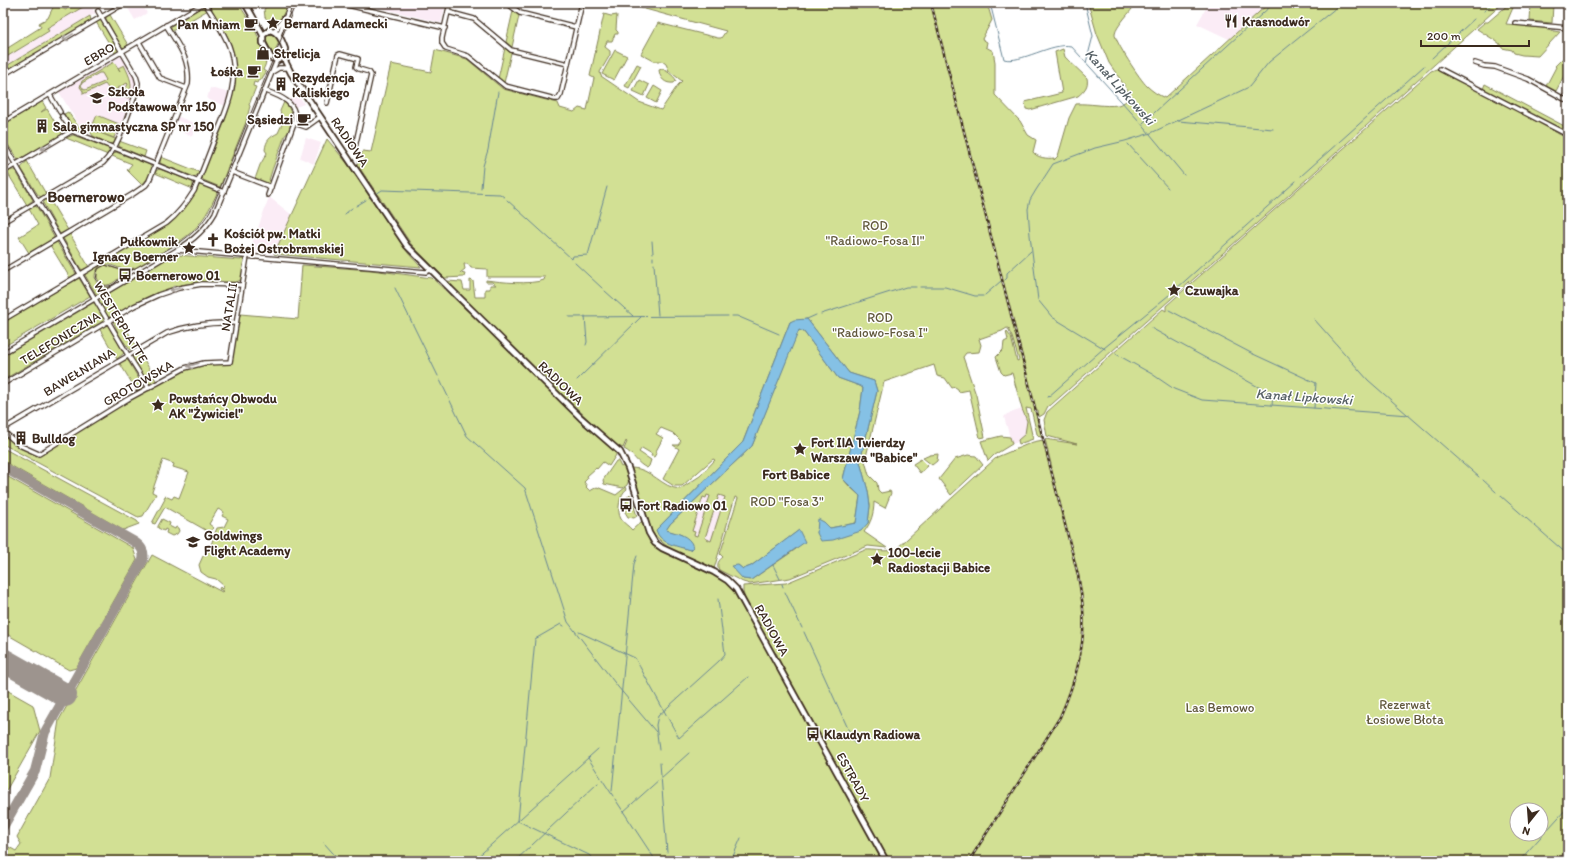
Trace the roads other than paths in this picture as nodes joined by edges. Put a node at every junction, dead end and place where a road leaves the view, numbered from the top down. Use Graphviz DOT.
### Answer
graph roads {
  1 [pos="125,3"];
  2 [pos="205,3"];
  3 [pos="245,3"];
  4 [pos="291,3"];
  5 [pos="339,3"];
  6 [pos="450,3"];
  7 [pos="507,3"];
  8 [pos="582,3"];
  9 [pos="98,11"];
  10 [pos="251,12"];
  11 [pos="448,12"];
  12 [pos="286,15"];
  13 [pos="102,17"];
  14 [pos="1515,23"];
  15 [pos="166,25"];
  16 [pos="576,27"];
  17 [pos="445,28"];
  18 [pos="1568,28"];
  19 [pos="268,31"];
  20 [pos="273,31"];
  21 [pos="263,35"];
  22 [pos="279,35"];
  23 [pos="138,42"];
  24 [pos="122,52"];
  25 [pos="283,57"];
  26 [pos="276,60"];
  27 [pos="1475,63"];
  28 [pos="568,64"];
  29 [pos="286,68"];
  30 [pos="1440,69"];
  31 [pos="274,71"];
  32 [pos="291,73"];
  33 [pos="3,75"];
  34 [pos="186,88"];
  35 [pos="266,91"];
  36 [pos="50,95"];
  37 [pos="1568,101"];
  38 [pos="327,103"];
  39 [pos="320,117"];
  40 [pos="3,122"];
  41 [pos="294,123"];
  42 [pos="72,132"];
  43 [pos="1568,135"];
  44 [pos="3,143"];
  45 [pos="355,147"];
  46 [pos="114,148"];
  47 [pos="16,164"];
  48 [pos="156,165"];
  49 [pos="3,172"];
  50 [pos="232,172"];
  51 [pos="198,181"];
  52 [pos="271,187"];
  53 [pos="224,192"];
  54 [pos="268,196"];
  55 [pos="38,201"];
  56 [pos="3,222"];
  57 [pos="59,238"];
  58 [pos="190,242"];
  59 [pos="177,250"];
  60 [pos="199,252"];
  61 [pos="246,256"];
  62 [pos="431,270"];
  63 [pos="3,271"];
  64 [pos="81,274"];
  65 [pos="242,285"];
  66 [pos="95,299"];
  67 [pos="3,320"];
  68 [pos="109,321"];
  69 [pos="236,324"];
  70 [pos="3,353"];
  71 [pos="128,355"];
  72 [pos="231,360"];
  73 [pos="3,384"];
  74 [pos="149,388"];
  75 [pos="3,430"];
  76 [pos="800,704"];
  77 [pos="1568,858"];
  78 [pos="886,861"];
  79 [pos="1565,861"];
  1 -- 13 [label="street"];
  2 -- 15 [label="street, EBRO"];
  2 -- 51 [label="street"];
  3 -- 10 [label="main road"];
  4 -- 12 [label="street"];
  5 -- 17 [label="street"];
  6 -- 11 [label="street"];
  7 -- 16 [label="street"];
  8 -- 16 [label="street"];
  9 -- 13 [label="street"];
  10 -- 19 [label="main road"];
  10 -- 21 [label="main road"];
  11 -- 17 [label="street"];
  11 -- 28 [label="street"];
  12 -- 20 [label="street"];
  12 -- 22 [label="street"];
  13 -- 24 [label="street"];
  13 -- 33 [label="street, one-way"];
  14 -- 18 [label="street"];
  15 -- 23 [label="street, EBRO"];
  15 -- 34 [label="street"];
  16 -- 28 [label="street"];
  17 -- 28 [label="street"];
  19 -- 20 [label="main road"];
  19 -- 21 [label="main road"];
  20 -- 22 [label="main road"];
  21 -- 26 [label="main road"];
  22 -- 25 [label="main road"];
  23 -- 24 [label="street, EBRO"];
  23 -- 34 [label="street"];
  24 -- 36 [label="street, EBRO"];
  24 -- 46 [label="street"];
  25 -- 26 [label="main road"];
  25 -- 32 [label="main road, RADIOWA"];
  26 -- 29 [label="main road, RADIOWA"];
  26 -- 31 [label="street"];
  27 -- 37 [label="street"];
  29 -- 31 [label="street"];
  29 -- 32 [label="main road, RADIOWA"];
  30 -- 43 [label="street"];
  31 -- 35 [label="street"];
  32 -- 39 [label="main road, RADIOWA"];
  34 -- 48 [label="street"];
  35 -- 41 [label="street"];
  35 -- 50 [label="street"];
  36 -- 40 [label="street, EBRO"];
  36 -- 42 [label="street"];
  38 -- 45 [label="street"];
  39 -- 41 [label="street"];
  39 -- 62 [label="main road, RADIOWA"];
  41 -- 52 [label="street"];
  42 -- 46 [label="street"];
  42 -- 47 [label="street, one-way"];
  44 -- 47 [label="street, WESTERPLATTE"];
  46 -- 48 [label="street"];
  46 -- 55 [label="street"];
  47 -- 49 [label="street"];
  47 -- 55 [label="street, WESTERPLATTE"];
  48 -- 51 [label="street"];
  48 -- 57 [label="street"];
  50 -- 52 [label="street"];
  50 -- 53 [label="street"];
  51 -- 53 [label="street"];
  51 -- 64 [label="street"];
  52 -- 54 [label="street"];
  53 -- 58 [label="street"];
  55 -- 56 [label="street"];
  55 -- 57 [label="street, WESTERPLATTE"];
  57 -- 63 [label="street"];
  57 -- 64 [label="street, WESTERPLATTE"];
  58 -- 59 [label="street"];
  58 -- 60 [label="street"];
  59 -- 60 [label="street"];
  59 -- 66 [label="street"];
  60 -- 61 [label="street"];
  61 -- 62 [label="street"];
  61 -- 65 [label="street, NATALII"];
  62 -- 76 [label="main road, RADIOWA"];
  64 -- 66 [label="street, WESTERPLATTE"];
  64 -- 67 [label="street"];
  65 -- 68 [label="street, TELEFONICZNA, one-way"];
  65 -- 69 [label="street, NATALII"];
  66 -- 68 [label="street, WESTERPLATTE"];
  66 -- 70 [label="street"];
  68 -- 71 [label="street, WESTERPLATTE"];
  68 -- 73 [label="street, TELEFONICZNA"];
  69 -- 71 [label="street, BAWEŁNIANA"];
  69 -- 72 [label="street, NATALII"];
  71 -- 74 [label="street, WESTERPLATTE"];
  71 -- 75 [label="street, BAWEŁNIANA"];
  72 -- 74 [label="street, GROTOWSKA, one-way"];
  74 -- 75 [label="street, GROTOWSKA"];
  76 -- 78 [label="main road, ESTRADY"];
  77 -- 79 [label="main road"];
}
